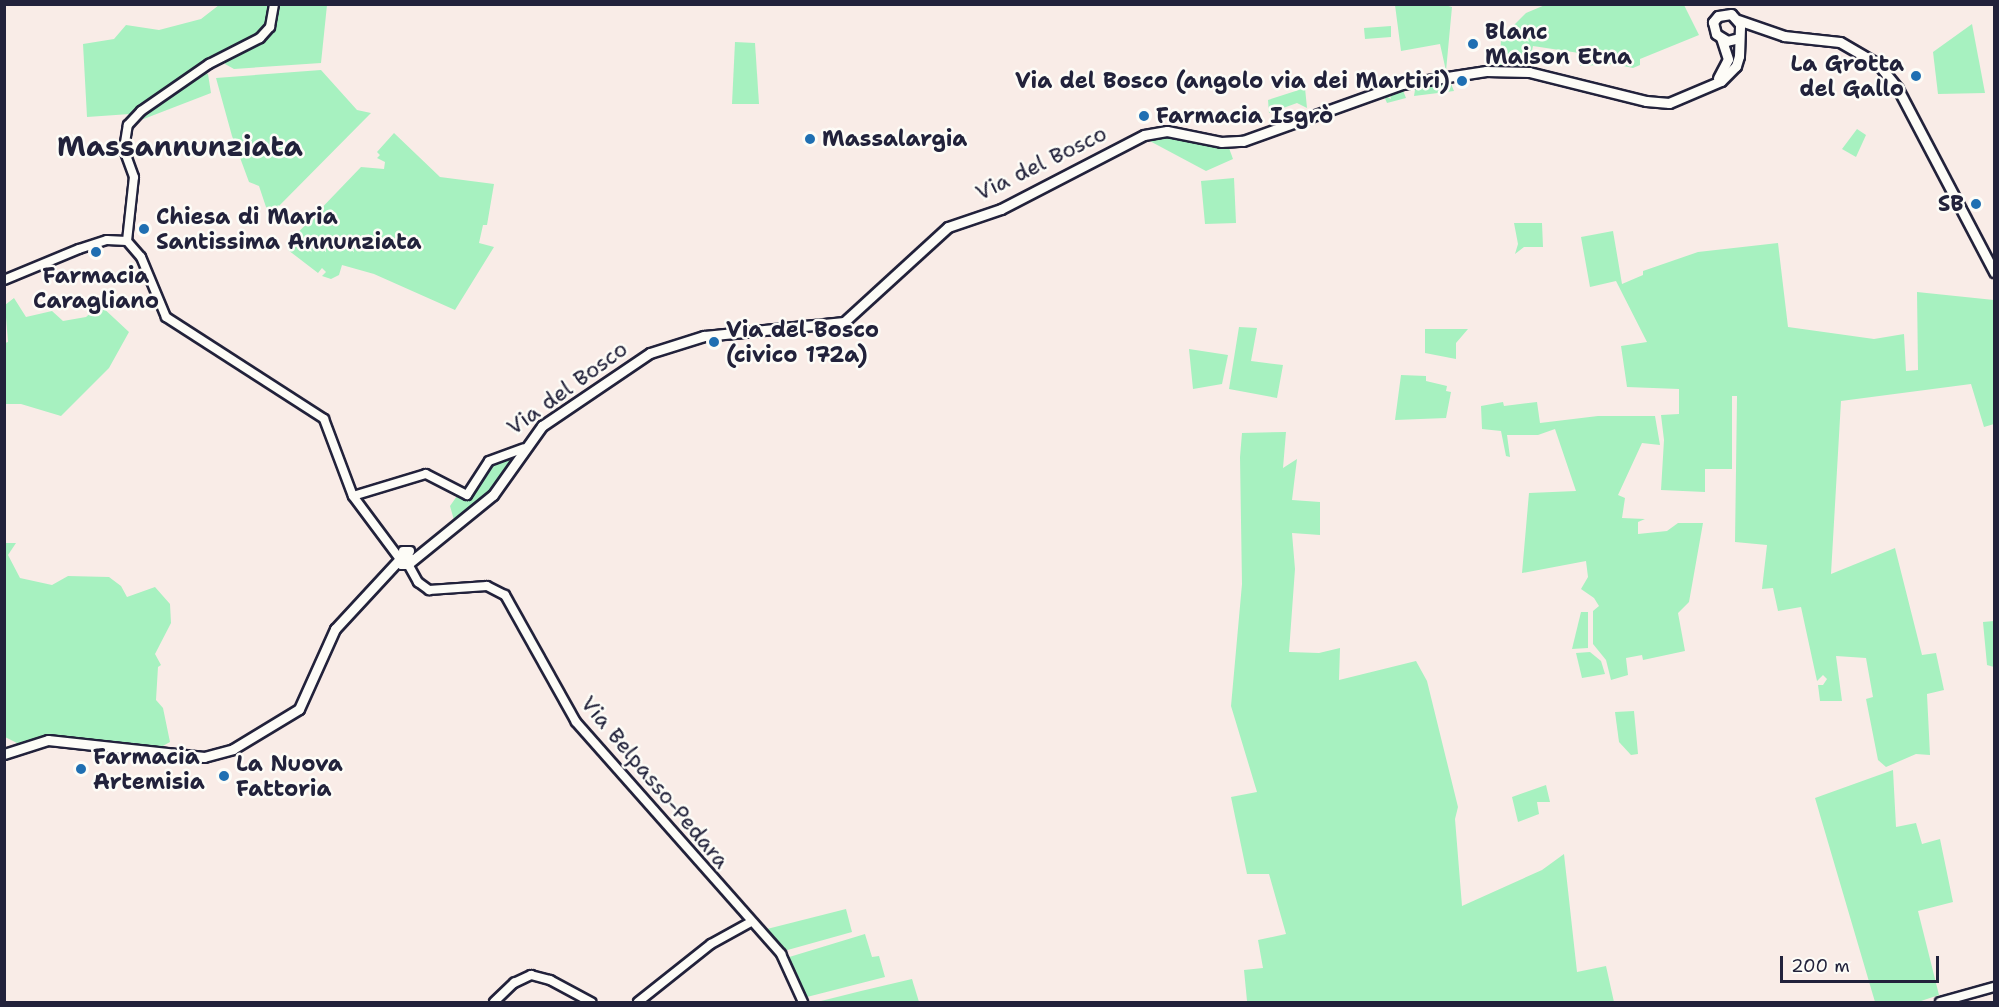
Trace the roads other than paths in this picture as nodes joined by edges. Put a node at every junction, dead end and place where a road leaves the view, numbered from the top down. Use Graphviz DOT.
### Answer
graph roads {
  1 [pos="1728,4"];
  2 [pos="1734,4"];
  3 [pos="274,5"];
  4 [pos="1720,14"];
  5 [pos="1737,19"];
  6 [pos="1768,33"];
  7 [pos="1739,36"];
  8 [pos="1721,38"];
  9 [pos="1707,87"];
  10 [pos="127,240"];
  11 [pos="1995,272"];
  12 [pos="4,280"];
  13 [pos="524,448"];
  14 [pos="353,496"];
  15 [pos="405,561"];
  16 [pos="4,754"];
  17 [pos="751,922"];
  18 [pos="1995,987"];
  19 [pos="494,1002"];
  20 [pos="591,1002"];
  21 [pos="639,1002"];
  22 [pos="803,1002"];
  23 [pos="1940,1002"];
  1 -- 4 [label="main road"];
  2 -- 5 [label="main road"];
  3 -- 10 [label="street"];
  4 -- 5 [label="main road"];
  4 -- 8 [label="main road"];
  5 -- 6 [label="main road"];
  5 -- 7 [label="main road"];
  6 -- 7 [label="main road"];
  6 -- 11 [label="main road"];
  7 -- 8 [label="main road"];
  7 -- 9 [label="main road, Via del Bosco"];
  8 -- 9 [label="main road"];
  9 -- 13 [label="main road, Via del Bosco"];
  10 -- 12 [label="street"];
  10 -- 14 [label="street"];
  13 -- 14 [label="street, Via del Bosco"];
  13 -- 15 [label="main road"];
  14 -- 15 [label="street"];
  15 -- 16 [label="main road"];
  15 -- 17 [label="street, Via Belpasso-Pedara"];
  17 -- 21 [label="street"];
  17 -- 22 [label="street, Via Belpasso-Pedara"];
  18 -- 23 [label="street"];
  19 -- 20 [label="street"];
}
